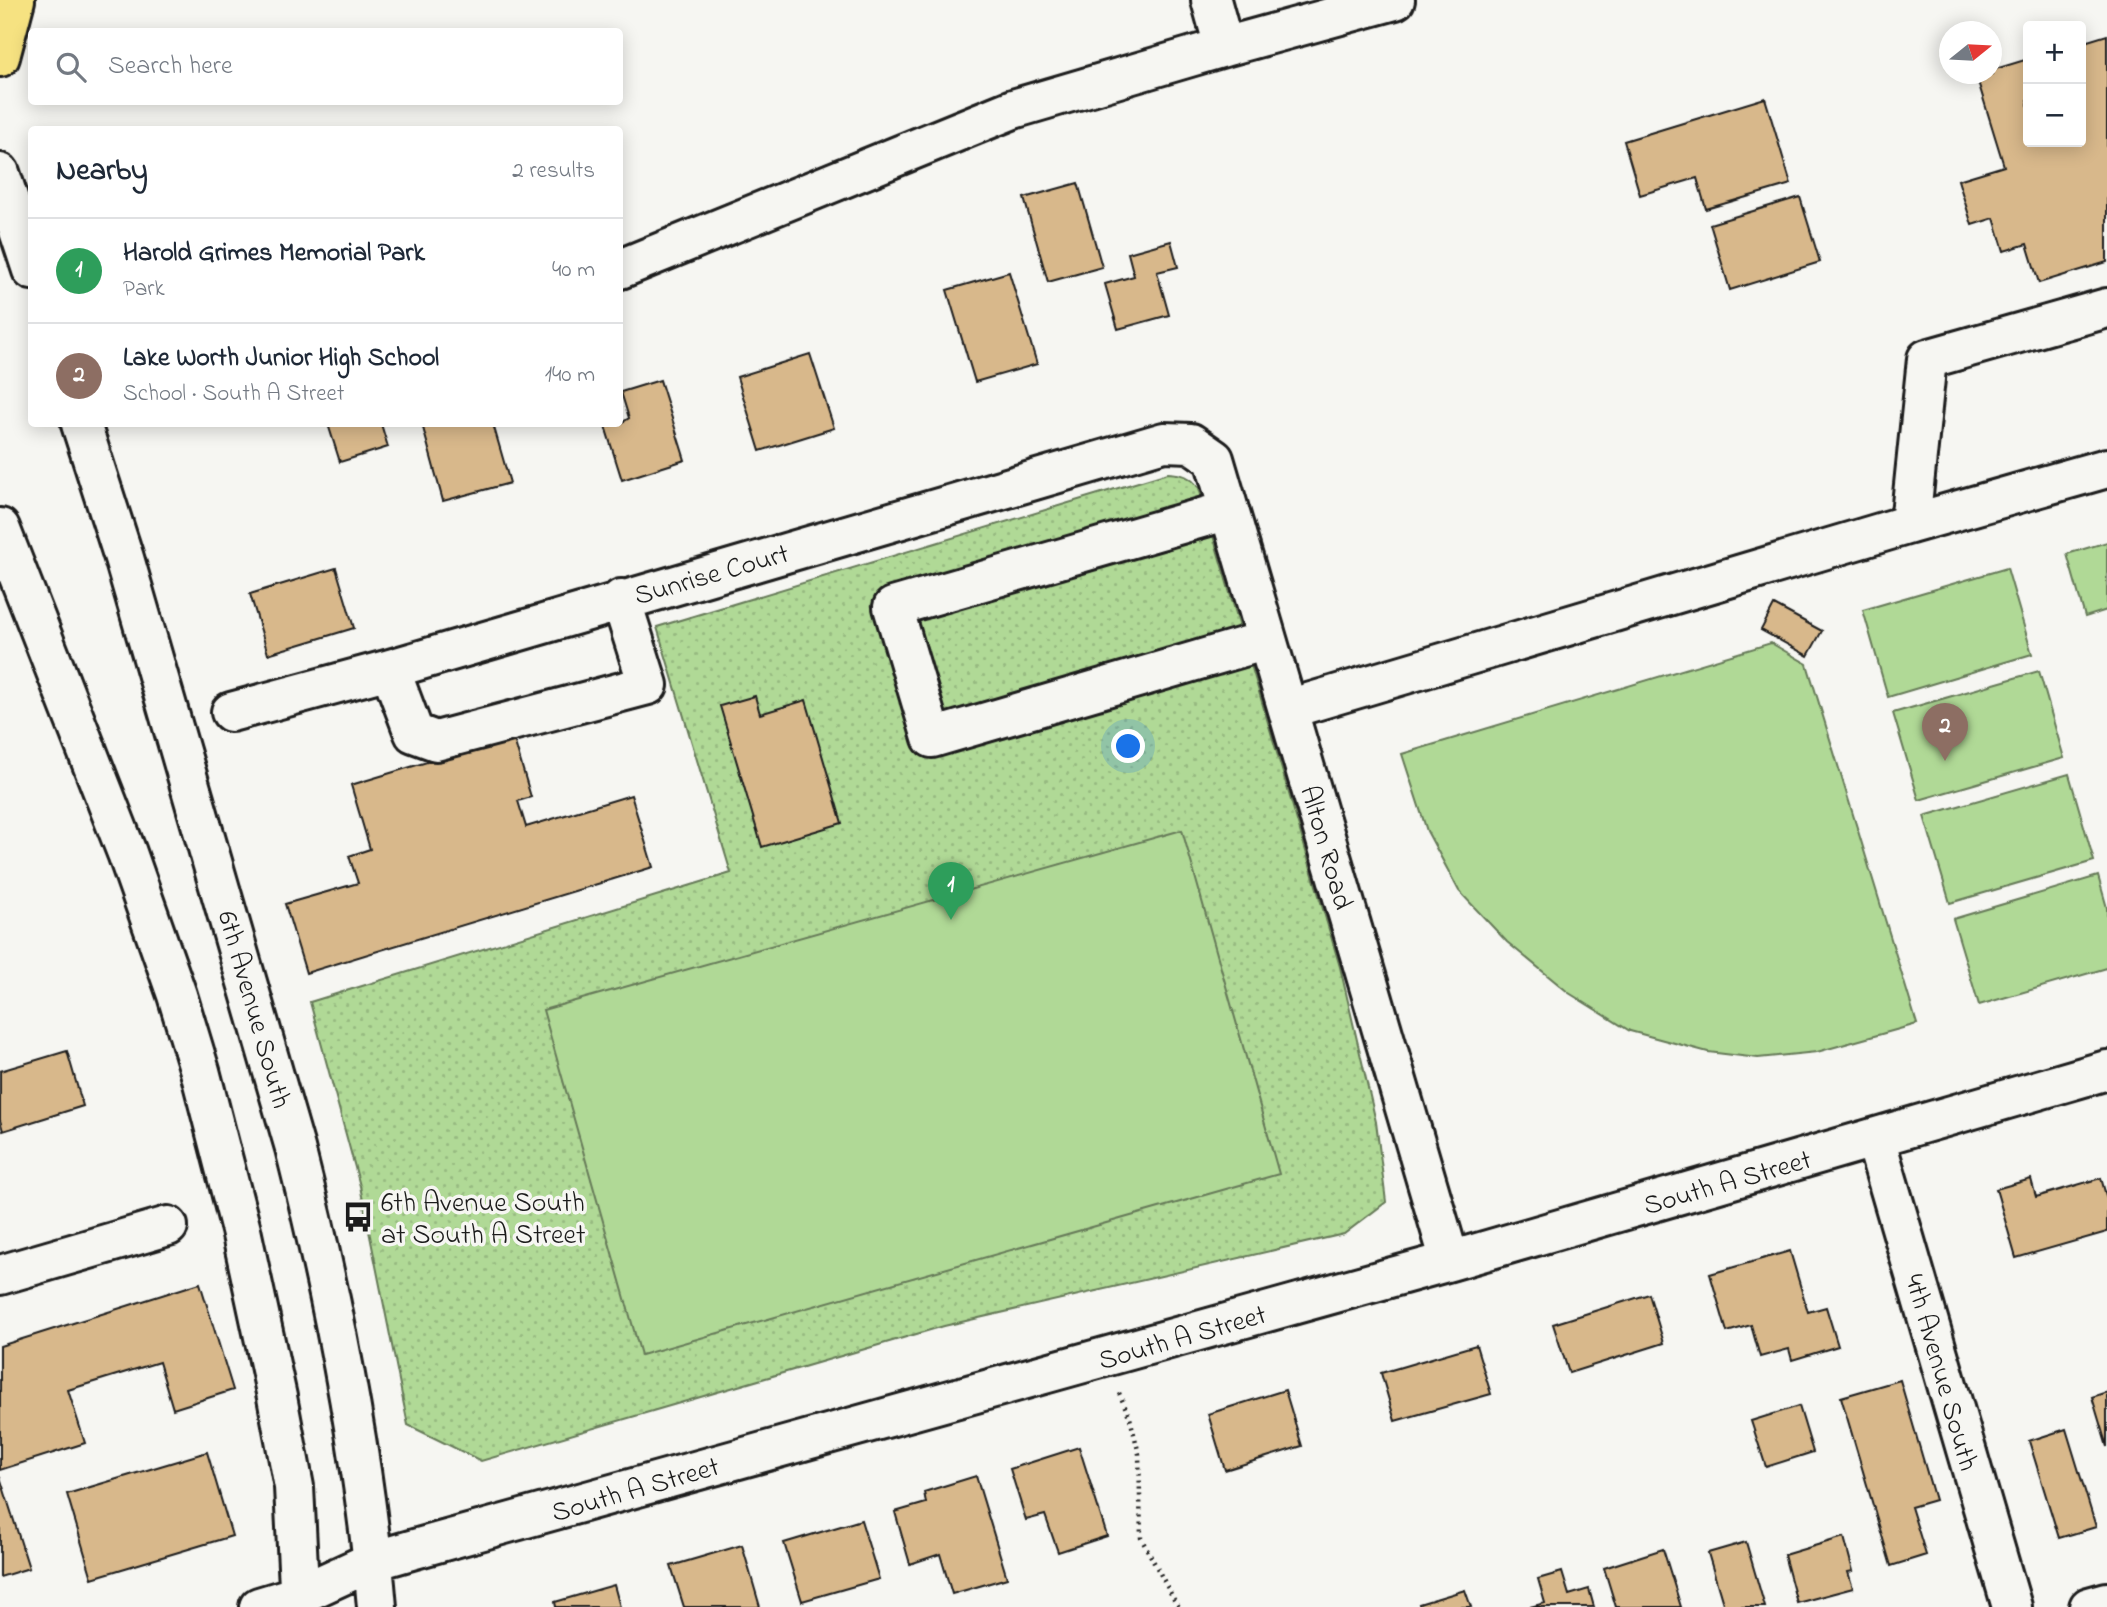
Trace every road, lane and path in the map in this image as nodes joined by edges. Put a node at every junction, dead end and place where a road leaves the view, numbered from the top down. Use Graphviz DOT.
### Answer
graph roads {
  1 [pos="15,0"];
  2 [pos="1211,0"];
  3 [pos="1395,0"];
  4 [pos="1224,47"];
  5 [pos="0,57"];
  6 [pos="0,173"];
  7 [pos="28,259"];
  8 [pos="623,268"];
  9 [pos="2107,308"];
  10 [pos="82,427"];
  11 [pos="1191,443"];
  12 [pos="2107,468"];
  13 [pos="1229,510"];
  14 [pos="1910,524"];
  15 [pos="0,528"];
  16 [pos="621,599"];
  17 [pos="1267,640"];
  18 [pos="390,668"];
  19 [pos="1288,709"];
  20 [pos="231,712"];
  21 [pos="2107,1070"];
  22 [pos="1875,1138"];
  23 [pos="168,1226"];
  24 [pos="1450,1261"];
  25 [pos="0,1275"];
  26 [pos="1109,1356"];
  27 [pos="373,1561"];
  28 [pos="299,1601"];
  29 [pos="2107,1602"];
  30 [pos="259,1607"];
  31 [pos="377,1607"];
  32 [pos="1178,1607"];
  33 [pos="2012,1607"];
  34 [pos="2089,1607"];
  1 -- 5 [label="highway"];
  2 -- 4 [label="street"];
  3 -- 4 [label="street"];
  4 -- 8 [label="street"];
  6 -- 7 [label="street"];
  9 -- 14 [label="street"];
  10 -- 27 [label="street, 6th Avenue South"];
  11 -- 13 [label="street, Alton Road"];
  11 -- 16 [label="street, Sunrise Court"];
  12 -- 14 [label="street"];
  13 -- 17 [label="street, Alton Road"];
  13 -- 17 [label="street"];
  14 -- 19 [label="street"];
  15 -- 28 [label="street"];
  16 -- 18 [label="street, Sunrise Court"];
  16 -- 18 [label="street"];
  17 -- 19 [label="street, Alton Road"];
  18 -- 20 [label="street, Sunrise Court"];
  19 -- 24 [label="street, Alton Road"];
  21 -- 22 [label="street, South A Street"];
  22 -- 24 [label="street, South A Street"];
  22 -- 33 [label="street, 4th Avenue South"];
  23 -- 25 [label="street"];
  24 -- 26 [label="street, South A Street"];
  26 -- 27 [label="street, South A Street"];
  26 -- 32 [label="path"];
  27 -- 28 [label="street, South A Street"];
  27 -- 31 [label="street, 6th Avenue South"];
  28 -- 30 [label="street, South A Street"];
  29 -- 34 [label="street"];
}
